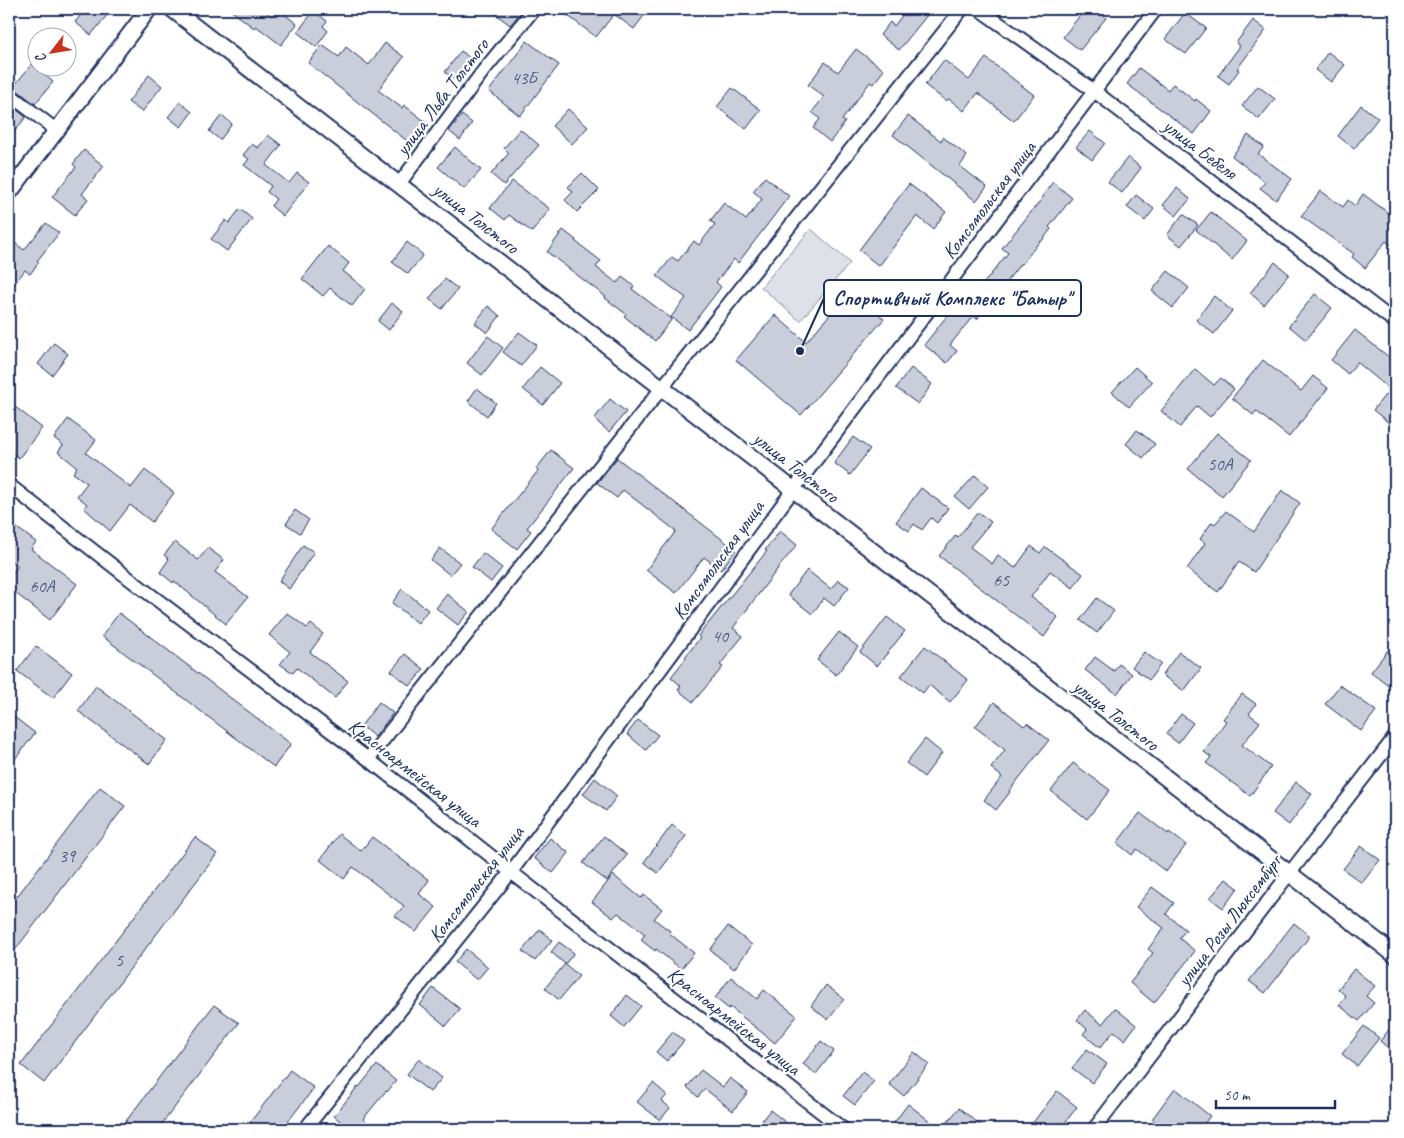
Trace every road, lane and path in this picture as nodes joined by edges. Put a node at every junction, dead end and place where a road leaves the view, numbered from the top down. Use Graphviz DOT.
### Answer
graph roads {
  1 [pos="149,9"];
  2 [pos="172,9"];
  3 [pos="534,9"];
  4 [pos="962,9"];
  5 [pos="979,9"];
  6 [pos="1156,9"];
  7 [pos="1094,91"];
  8 [pos="9,94"];
  9 [pos="56,130"];
  10 [pos="399,184"];
  11 [pos="9,193"];
  12 [pos="1395,322"];
  13 [pos="662,388"];
  14 [pos="9,485"];
  15 [pos="793,490"];
  16 [pos="1395,737"];
  17 [pos="368,759"];
  18 [pos="511,872"];
  19 [pos="1288,874"];
  20 [pos="1395,956"];
  21 [pos="306,1129"];
  22 [pos="843,1129"];
  23 [pos="1094,1129"];
  1 -- 9 [label="street"];
  2 -- 10 [label="street, улица Толстого"];
  3 -- 10 [label="street, улица Льва Толстого"];
  4 -- 13 [label="street"];
  5 -- 7 [label="street, улица Бебеля"];
  6 -- 7 [label="street, Комсомольская улица"];
  7 -- 12 [label="street, улица Бебеля"];
  7 -- 15 [label="street, Комсомольская улица"];
  8 -- 9 [label="street"];
  9 -- 11 [label="street"];
  10 -- 13 [label="street, улица Толстого"];
  13 -- 15 [label="street, улица Толстого"];
  13 -- 17 [label="street"];
  14 -- 17 [label="street, Красноармейская улица"];
  15 -- 18 [label="street, Комсомольская улица"];
  15 -- 19 [label="street, улица Толстого"];
  16 -- 19 [label="street, улица Розы Люксембург"];
  17 -- 18 [label="street, Красноармейская улица"];
  18 -- 21 [label="street, Комсомольская улица"];
  18 -- 22 [label="street, Красноармейская улица"];
  19 -- 20 [label="street, улица Толстого"];
  19 -- 23 [label="street, улица Розы Люксембург"];
}
